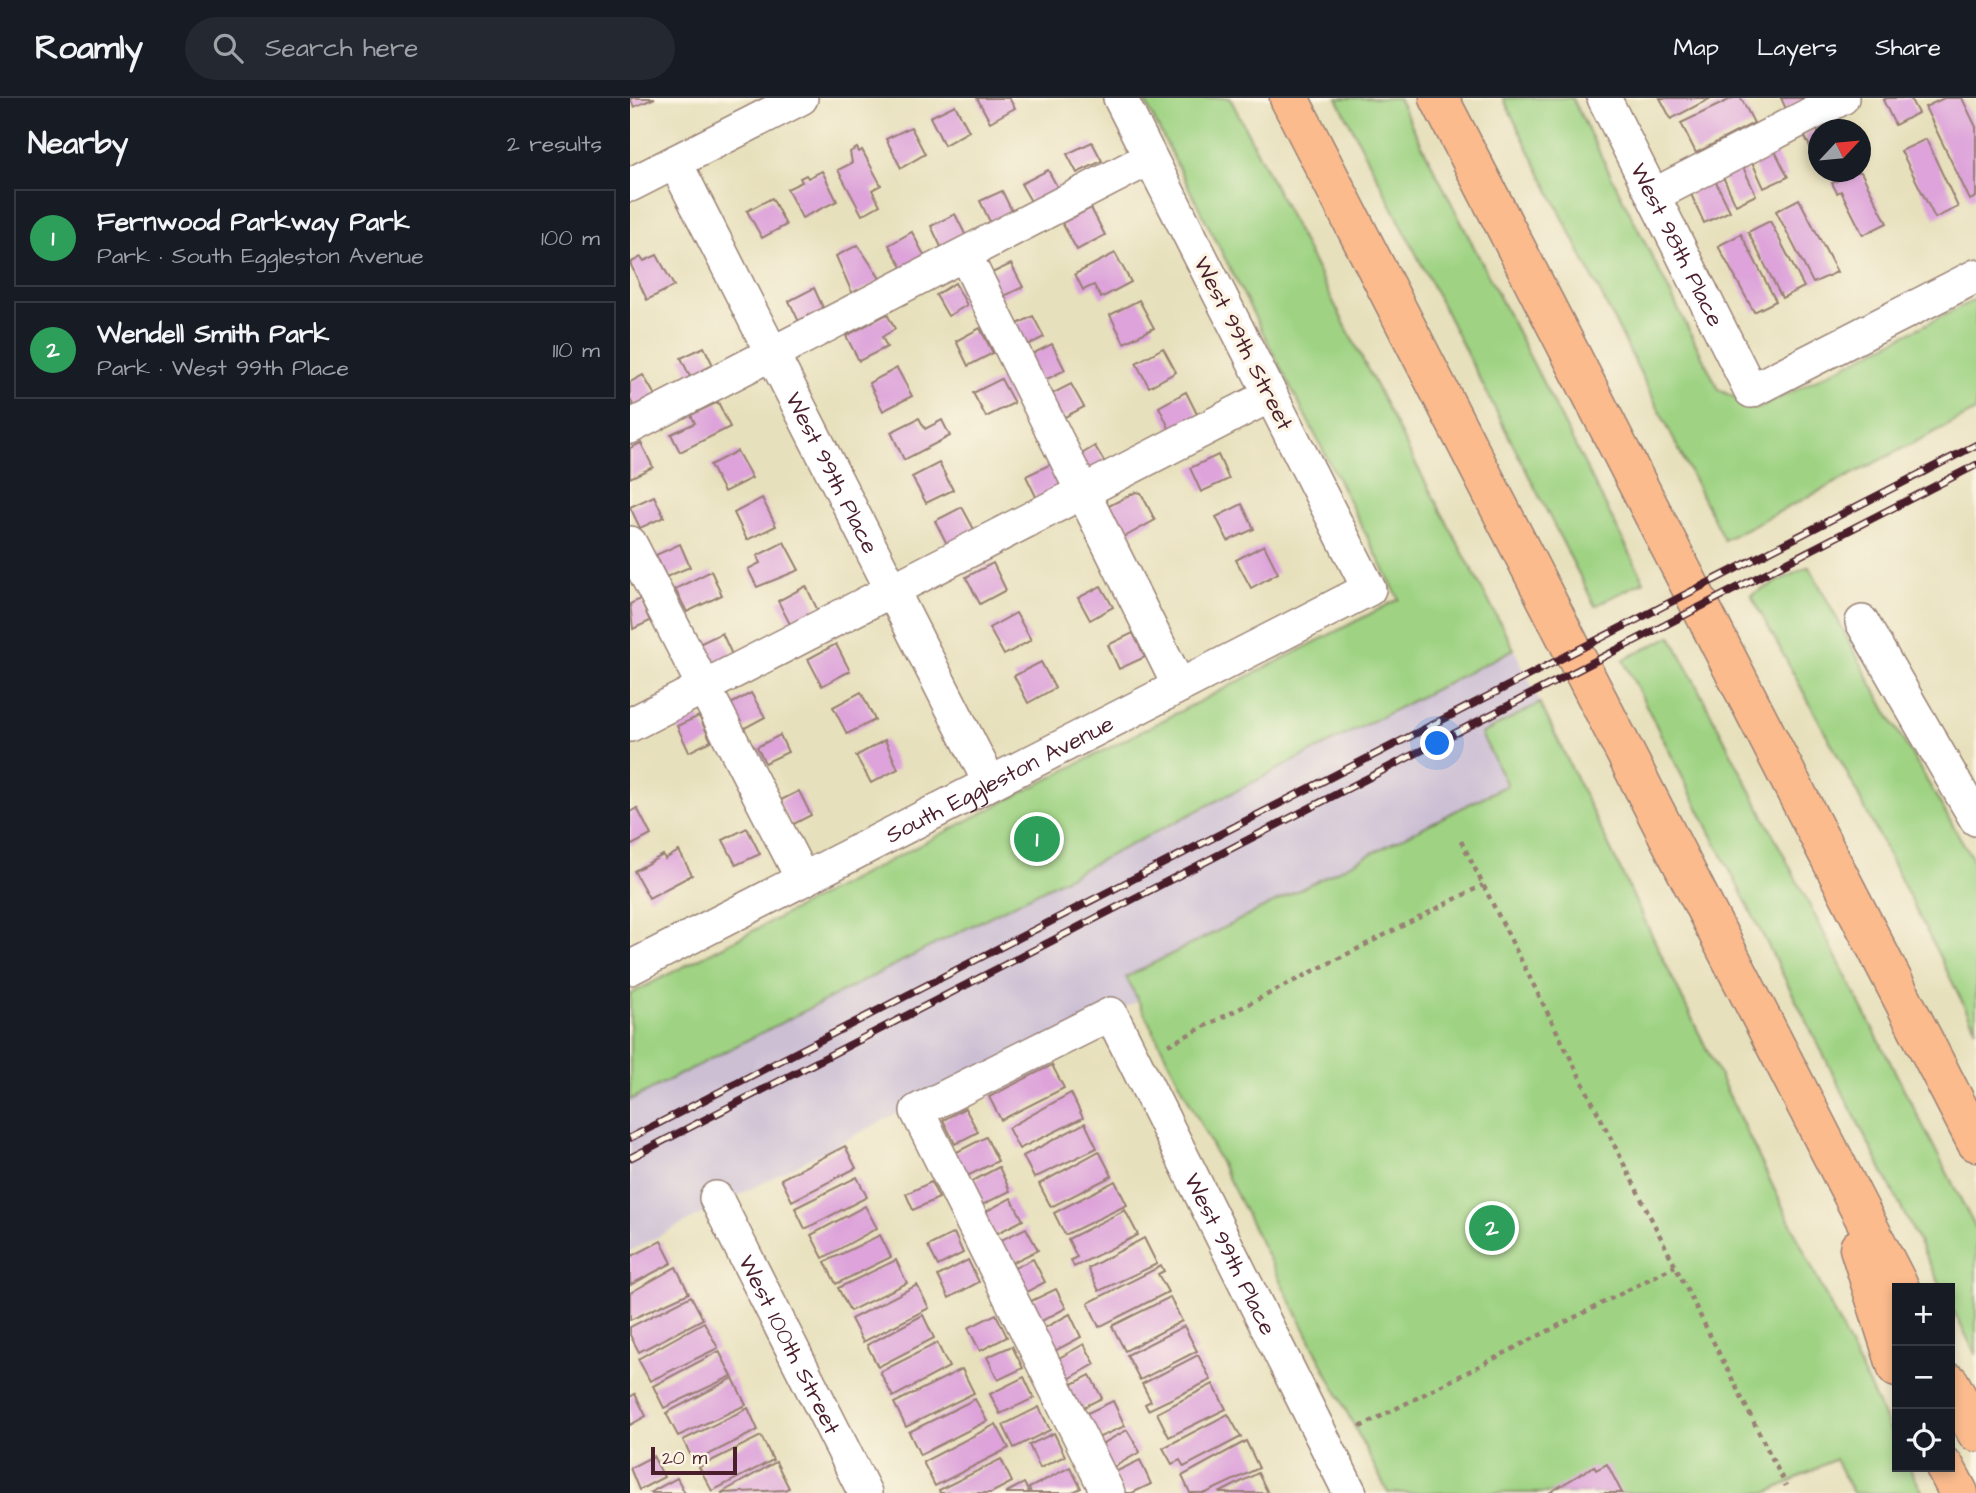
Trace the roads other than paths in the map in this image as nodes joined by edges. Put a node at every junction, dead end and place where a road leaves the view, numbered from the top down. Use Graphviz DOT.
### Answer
graph roads {
  1 [pos="801,98"];
  2 [pos="1120,98"];
  3 [pos="1289,98"];
  4 [pos="1439,98"];
  5 [pos="1604,98"];
  6 [pos="1841,98"];
  7 [pos="1150,158"];
  8 [pos="675,162"];
  9 [pos="630,186"];
  10 [pos="1654,195"];
  11 [pos="965,255"];
  12 [pos="1976,276"];
  13 [pos="773,355"];
  14 [pos="1271,395"];
  15 [pos="630,427"];
  16 [pos="1083,492"];
  17 [pos="630,543"];
  18 [pos="1369,589"];
  19 [pos="892,590"];
  20 [pos="1863,622"];
  21 [pos="1179,686"];
  22 [pos="704,687"];
  23 [pos="630,725"];
  24 [pos="990,783"];
  25 [pos="1976,819"];
  26 [pos="803,880"];
  27 [pos="630,968"];
  28 [pos="1976,1142"];
  29 [pos="1826,1146"];
  30 [pos="716,1198"];
  31 [pos="1897,1283"];
  32 [pos="1892,1352"];
  33 [pos="1955,1392"];
  34 [pos="1976,1432"];
  35 [pos="1948,1472"];
  36 [pos="865,1493"];
  37 [pos="1108,1493"];
  38 [pos="1350,1493"];
  39 [pos="1959,1493"];
  1 -- 8 [label="street"];
  2 -- 7 [label="street, West 99th Street"];
  3 -- 29 [label="highway"];
  4 -- 28 [label="highway"];
  5 -- 10 [label="street, West 98th Place"];
  6 -- 10 [label="street"];
  7 -- 11 [label="street"];
  7 -- 14 [label="street, West 99th Street"];
  8 -- 9 [label="street"];
  8 -- 13 [label="street, West 99th Place"];
  10 -- 12 [label="street, West 98th Place"];
  11 -- 13 [label="street"];
  11 -- 16 [label="street"];
  13 -- 15 [label="street"];
  13 -- 19 [label="street, West 99th Place"];
  14 -- 16 [label="street"];
  14 -- 18 [label="street, West 99th Street"];
  16 -- 19 [label="street"];
  16 -- 21 [label="street"];
  17 -- 22 [label="street"];
  18 -- 21 [label="street, South Eggleston Avenue"];
  19 -- 22 [label="street"];
  19 -- 24 [label="street, West 99th Place"];
  20 -- 25 [label="street"];
  21 -- 24 [label="street, South Eggleston Avenue"];
  22 -- 23 [label="street"];
  22 -- 26 [label="street"];
  24 -- 26 [label="street, South Eggleston Avenue"];
  26 -- 27 [label="street, South Eggleston Avenue"];
  29 -- 31 [label="highway"];
  29 -- 32 [label="highway"];
  30 -- 36 [label="street, West 100th Street"];
  33 -- 34 [label="highway"];
  35 -- 39 [label="highway"];
  37 -- 38 [label="street, West 99th Place"];
}
